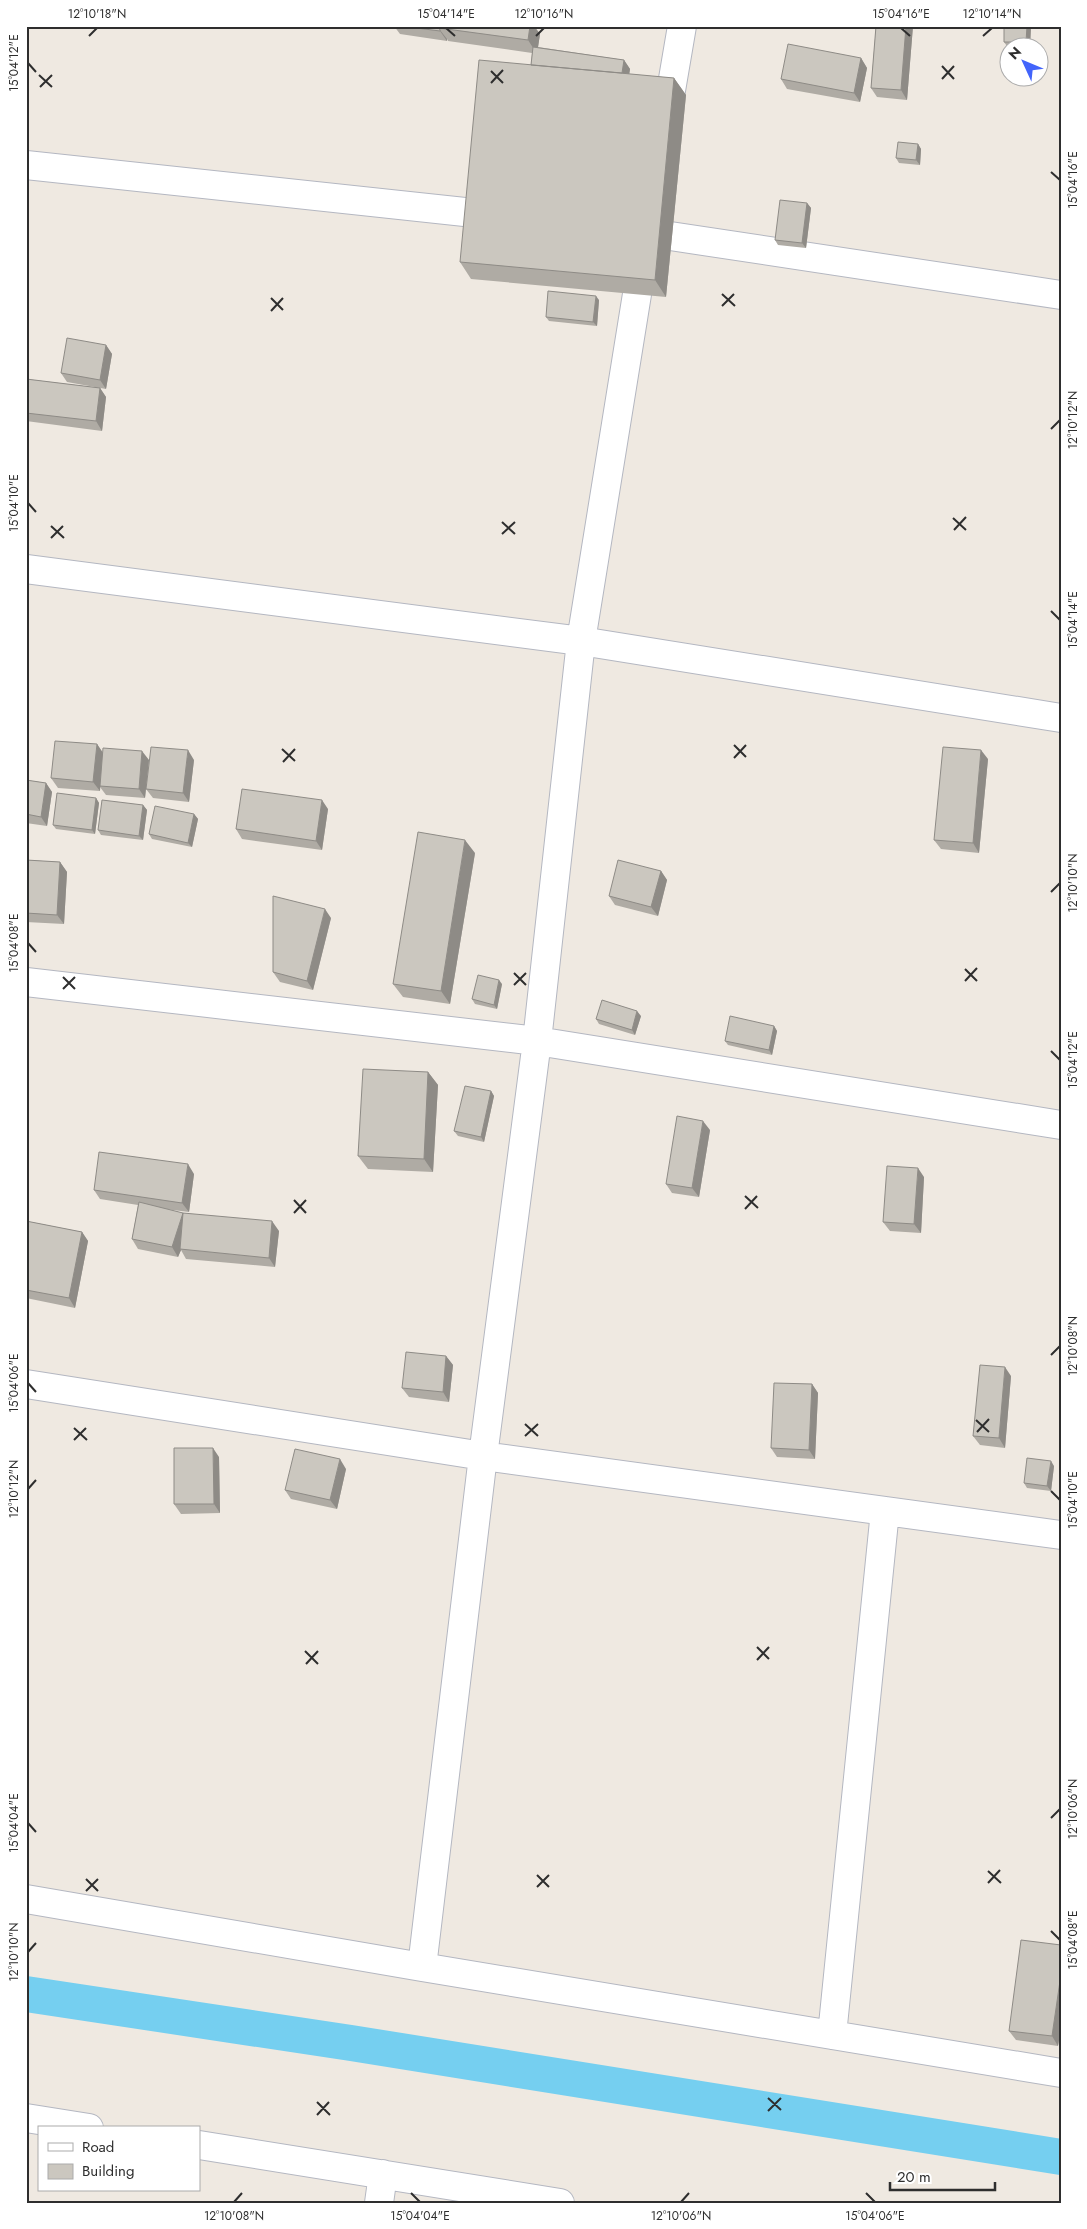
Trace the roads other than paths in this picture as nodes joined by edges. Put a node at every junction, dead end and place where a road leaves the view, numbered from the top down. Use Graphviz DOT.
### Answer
graph roads {
  1 [pos="682,26"];
  2 [pos="664,134"];
  3 [pos="26,165"];
  4 [pos="529,219"];
  5 [pos="649,222"];
  6 [pos="608,228"];
  7 [pos="1061,295"];
  8 [pos="26,569"];
  9 [pos="581,642"];
  10 [pos="1061,718"];
  11 [pos="26,982"];
  12 [pos="537,1041"];
  13 [pos="1061,1125"];
  14 [pos="26,1384"];
  15 [pos="483,1456"];
  16 [pos="885,1511"];
  17 [pos="1061,1535"];
  18 [pos="26,1899"];
  19 [pos="422,1967"];
  20 [pos="832,2035"];
  21 [pos="1061,2073"];
  22 [pos="26,2118"];
  23 [pos="76,2126"];
  24 [pos="200,2145"];
  25 [pos="383,2174"];
  26 [pos="379,2203"];
  27 [pos="560,2203"];
  1 -- 2 [label="street"];
  3 -- 4 [label="street"];
  5 -- 6 [label="street"];
  5 -- 7 [label="street"];
  5 -- 9 [label="street"];
  8 -- 9 [label="street"];
  9 -- 10 [label="street"];
  9 -- 12 [label="street"];
  11 -- 12 [label="street"];
  12 -- 13 [label="street"];
  12 -- 15 [label="street"];
  14 -- 15 [label="street"];
  15 -- 16 [label="street"];
  15 -- 19 [label="street"];
  16 -- 17 [label="street"];
  16 -- 20 [label="street"];
  18 -- 19 [label="street"];
  19 -- 20 [label="street"];
  20 -- 21 [label="street"];
  22 -- 23 [label="street"];
  24 -- 25 [label="street"];
  25 -- 26 [label="street"];
  25 -- 27 [label="street"];
}
